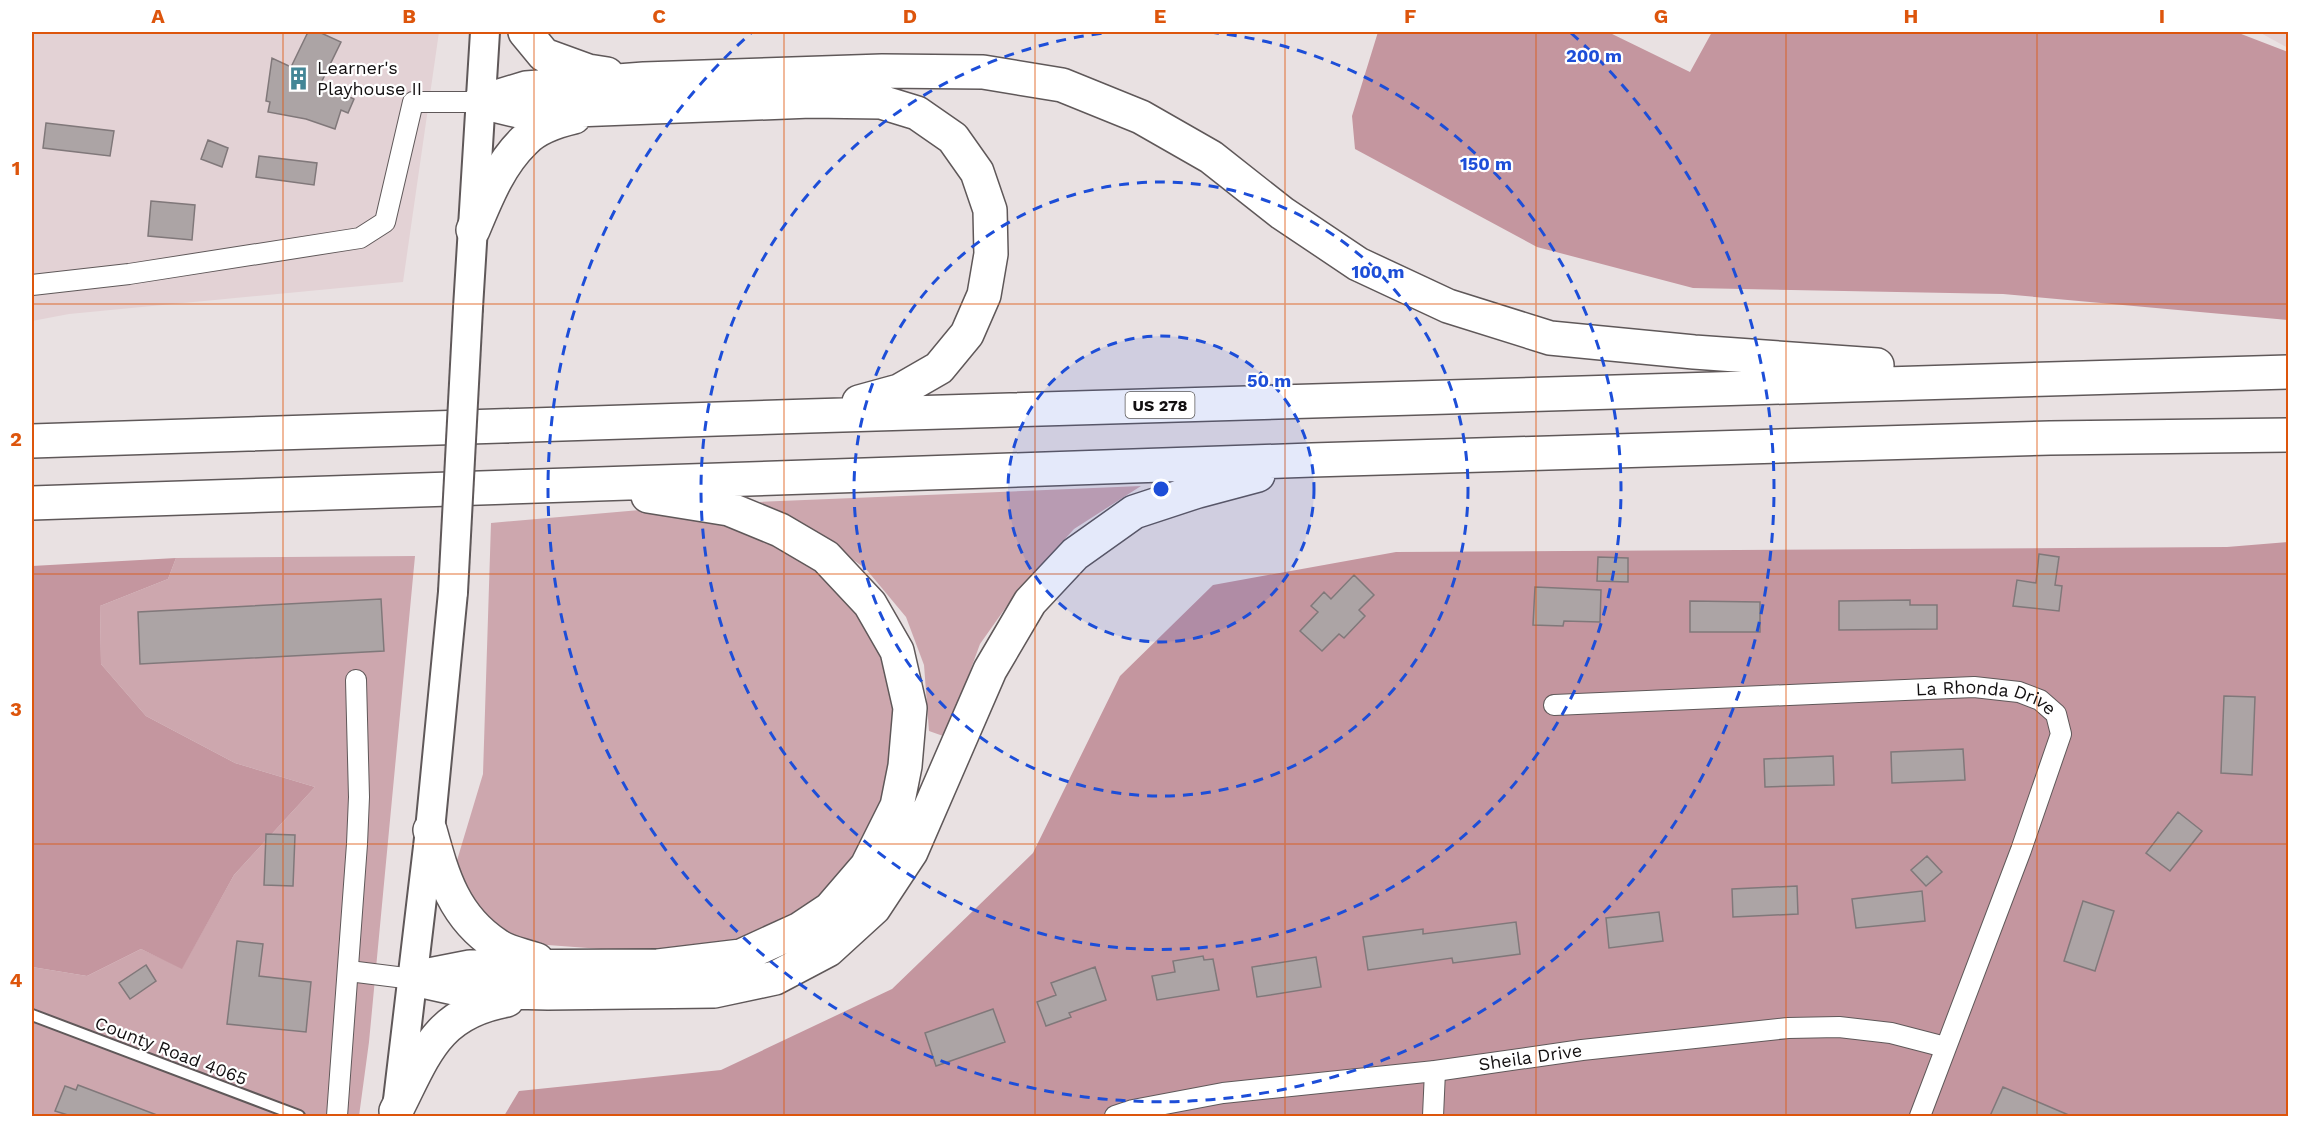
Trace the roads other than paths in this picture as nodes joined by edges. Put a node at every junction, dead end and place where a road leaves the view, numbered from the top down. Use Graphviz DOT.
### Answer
graph roads {
  1 [pos="485,32"];
  2 [pos="525,32"];
  3 [pos="644,79"];
  4 [pos="480,102"];
  5 [pos="604,109"];
  6 [pos="473,230"];
  7 [pos="32,285"];
  8 [pos="2289,372"];
  9 [pos="2063,378"];
  10 [pos="809,416"];
  11 [pos="2289,435"];
  12 [pos="32,441"];
  13 [pos="1312,460"];
  14 [pos="572,484"];
  15 [pos="32,503"];
  16 [pos="356,680"];
  17 [pos="1554,705"];
  18 [pos="430,831"];
  19 [pos="349,971"];
  20 [pos="413,979"];
  21 [pos="552,980"];
  22 [pos="32,1015"];
  23 [pos="1946,1047"];
  24 [pos="1436,1071"];
  25 [pos="396,1114"];
  26 [pos="299,1116"];
  27 [pos="337,1116"];
  28 [pos="1116,1116"];
  29 [pos="1433,1116"];
  30 [pos="1920,1116"];
  1 -- 4 [label="main road"];
  2 -- 3 [label="highway"];
  3 -- 4 [label="highway"];
  3 -- 9 [label="highway"];
  4 -- 5 [label="highway"];
  4 -- 6 [label="main road"];
  4 -- 7 [label="street"];
  5 -- 6 [label="highway"];
  5 -- 10 [label="highway"];
  6 -- 18 [label="main road, bridge"];
  8 -- 9 [label="highway, US 278"];
  9 -- 10 [label="highway, US 278"];
  10 -- 12 [label="highway, US 278"];
  11 -- 13 [label="highway"];
  13 -- 14 [label="highway"];
  13 -- 21 [label="highway"];
  14 -- 15 [label="highway"];
  14 -- 21 [label="highway"];
  16 -- 19 [label="street"];
  17 -- 23 [label="street, La Rhonda Drive"];
  18 -- 20 [label="main road"];
  18 -- 21 [label="highway"];
  19 -- 20 [label="street"];
  19 -- 27 [label="street"];
  20 -- 21 [label="highway"];
  20 -- 25 [label="main road"];
  21 -- 25 [label="highway"];
  22 -- 26 [label="lane, County Road 4065"];
  23 -- 24 [label="street, Sheila Drive"];
  23 -- 30 [label="street, La Rhonda Drive"];
  24 -- 28 [label="street, Sheila Drive"];
  24 -- 29 [label="street"];
}
